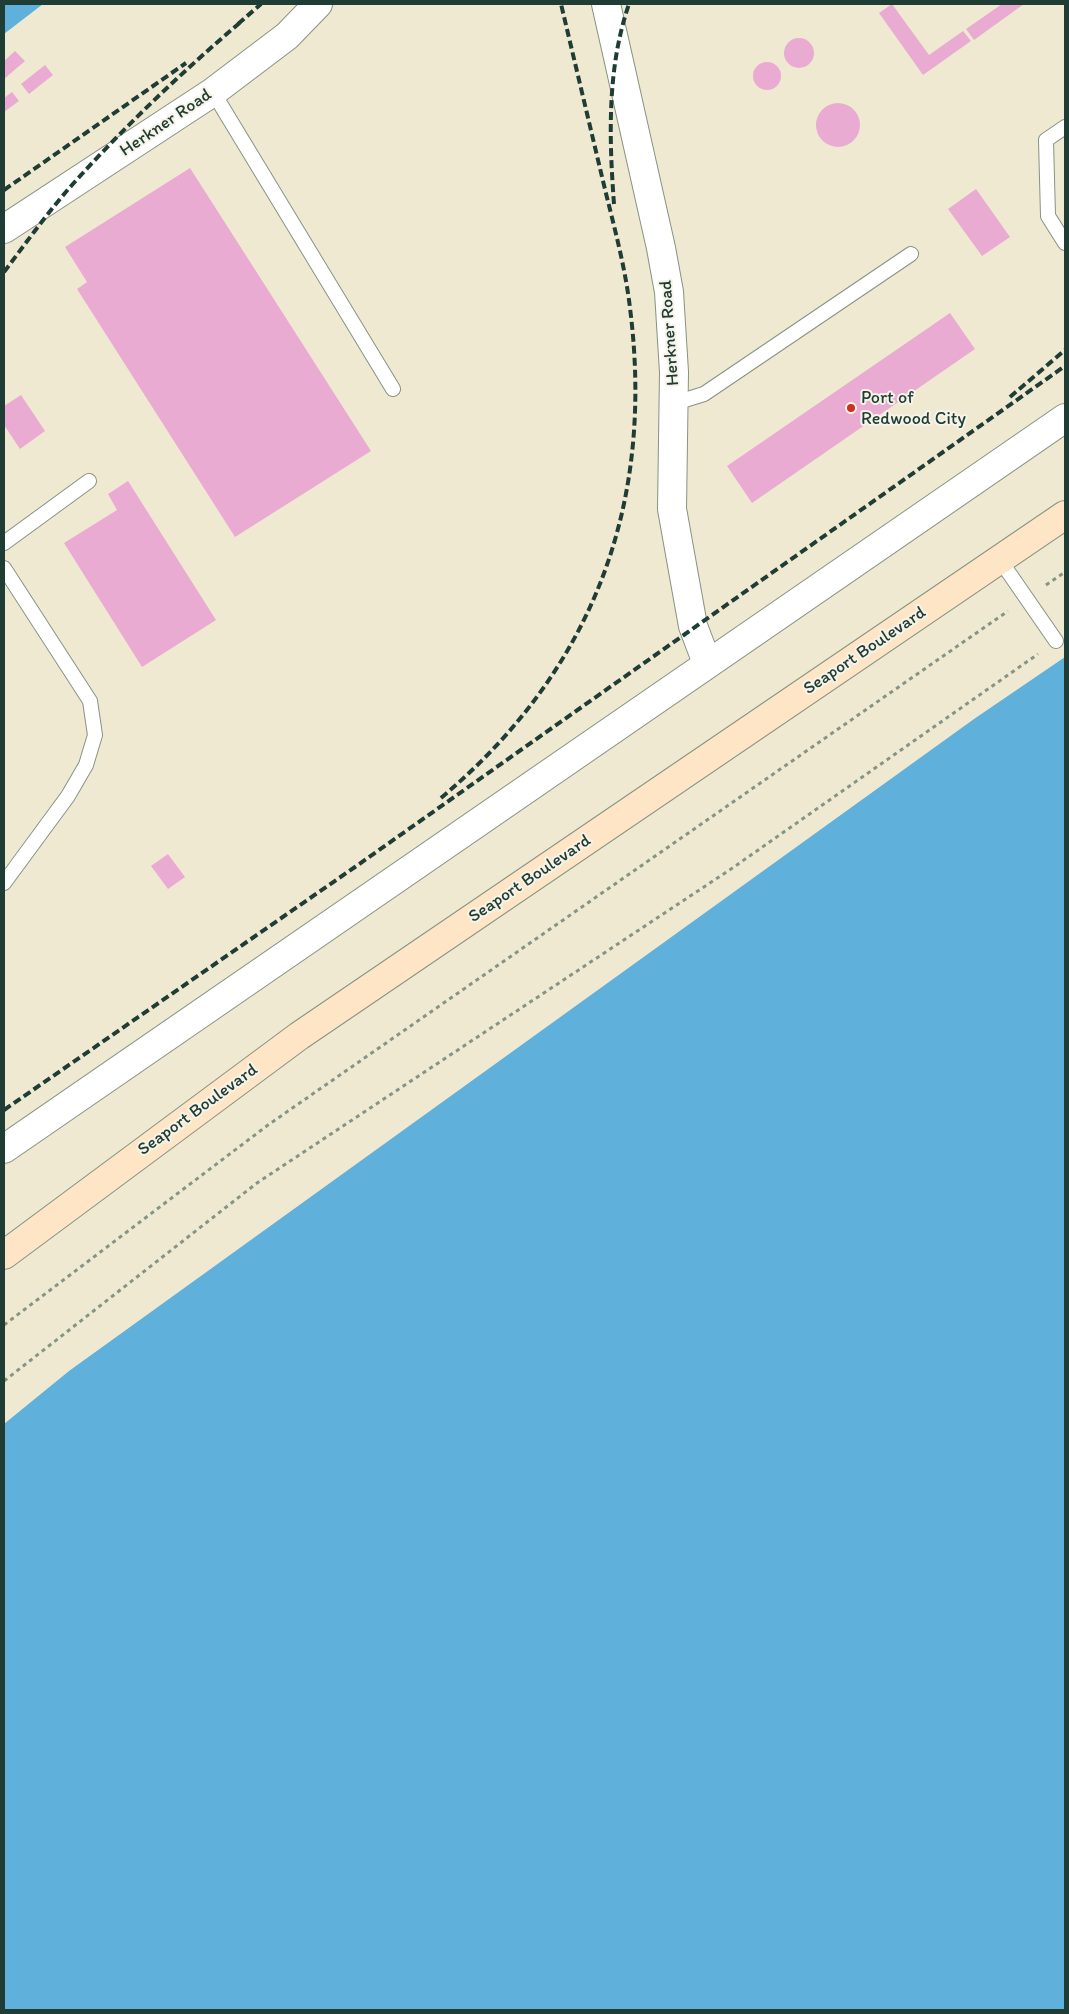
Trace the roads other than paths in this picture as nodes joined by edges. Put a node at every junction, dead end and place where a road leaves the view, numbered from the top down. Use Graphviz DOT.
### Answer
graph roads {
  1 [pos="318,4"];
  2 [pos="606,4"];
  3 [pos="213,92"];
  4 [pos="1065,127"];
  5 [pos="4,228"];
  6 [pos="1065,243"];
  7 [pos="911,254"];
  8 [pos="393,389"];
  9 [pos="675,403"];
  10 [pos="1065,418"];
  11 [pos="89,481"];
  12 [pos="1065,515"];
  13 [pos="4,543"];
  14 [pos="1000,560"];
  15 [pos="4,568"];
  16 [pos="1056,641"];
  17 [pos="707,664"];
  18 [pos="4,883"];
  19 [pos="4,1149"];
  20 [pos="4,1256"];
  1 -- 3 [label="street, Herkner Road"];
  2 -- 9 [label="street, Herkner Road"];
  3 -- 5 [label="street, Herkner Road"];
  3 -- 8 [label="lane"];
  4 -- 6 [label="lane"];
  7 -- 9 [label="lane"];
  9 -- 17 [label="street, Herkner Road"];
  10 -- 17 [label="street"];
  11 -- 13 [label="lane"];
  12 -- 14 [label="main road, Seaport Boulevard"];
  14 -- 16 [label="lane"];
  14 -- 20 [label="main road, Seaport Boulevard"];
  15 -- 18 [label="lane"];
  17 -- 19 [label="street"];
}
